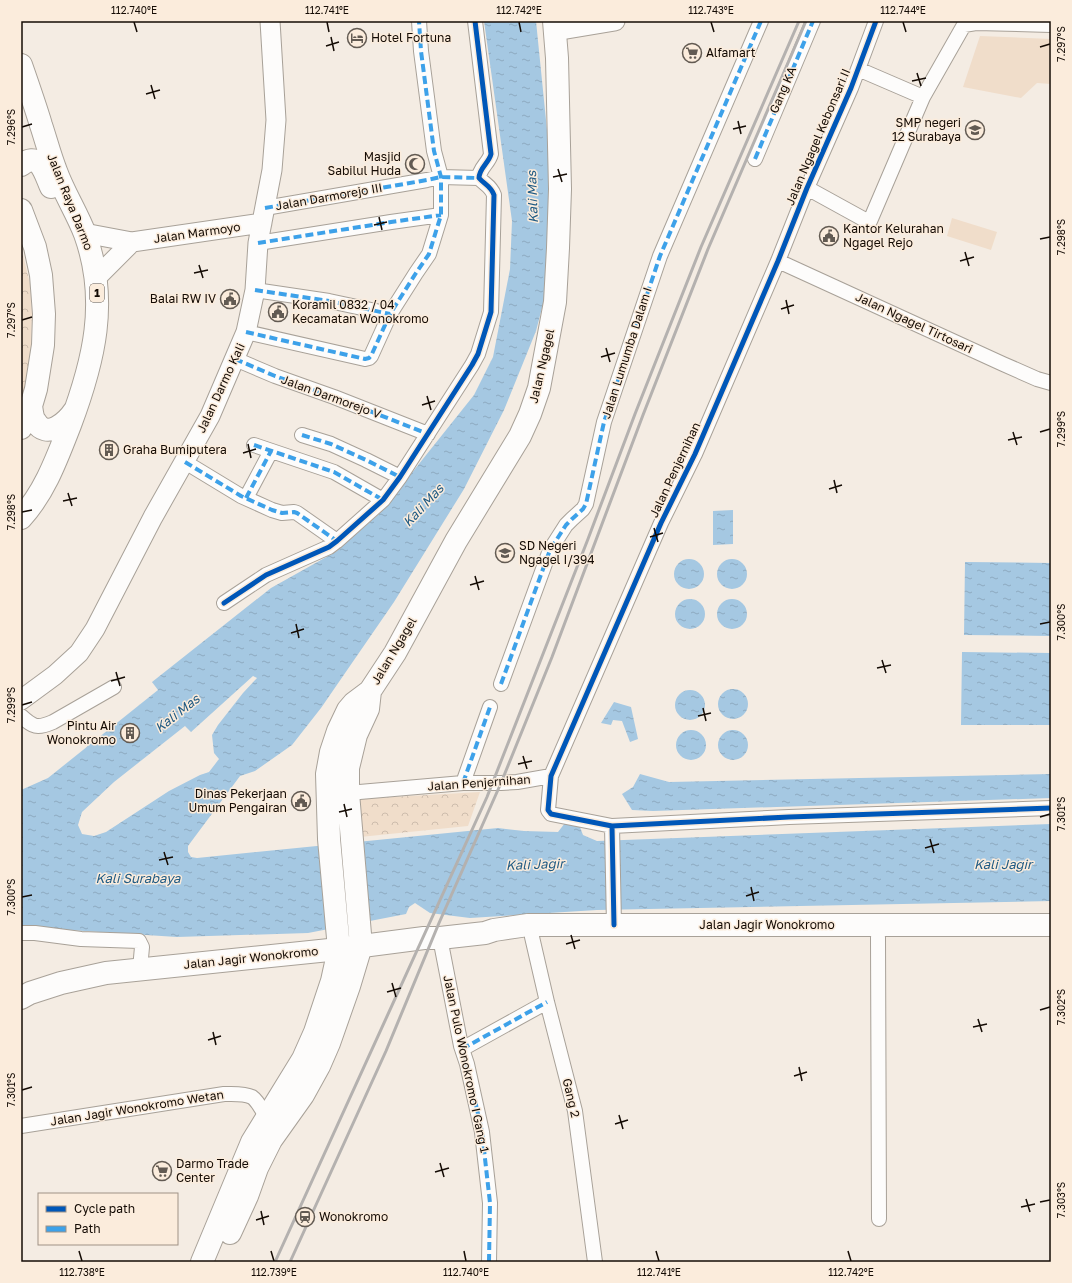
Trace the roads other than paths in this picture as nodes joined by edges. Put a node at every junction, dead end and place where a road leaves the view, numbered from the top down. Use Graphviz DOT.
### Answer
graph roads {
  1 [pos="270,21"];
  2 [pos="419,21"];
  3 [pos="475,21"];
  4 [pos="615,21"];
  5 [pos="761,21"];
  6 [pos="813,21"];
  7 [pos="876,21"];
  8 [pos="1051,25"];
  9 [pos="554,26"];
  10 [pos="21,65"];
  11 [pos="858,69"];
  12 [pos="923,97"];
  13 [pos="755,160"];
  14 [pos="21,165"];
  15 [pos="441,177"];
  16 [pos="479,178"];
  17 [pos="807,188"];
  18 [pos="21,210"];
  19 [pos="263,215"];
  20 [pos="441,215"];
  21 [pos="84,232"];
  22 [pos="132,242"];
  23 [pos="258,244"];
  24 [pos="778,261"];
  25 [pos="94,271"];
  26 [pos="255,290"];
  27 [pos="390,314"];
  28 [pos="246,332"];
  29 [pos="235,359"];
  30 [pos="1051,383"];
  31 [pos="31,406"];
  32 [pos="76,410"];
  33 [pos="21,428"];
  34 [pos="428,434"];
  35 [pos="302,435"];
  36 [pos="254,446"];
  37 [pos="271,451"];
  38 [pos="185,462"];
  39 [pos="400,477"];
  40 [pos="246,498"];
  41 [pos="383,500"];
  42 [pos="21,518"];
  43 [pos="337,541"];
  44 [pos="224,603"];
  45 [pos="501,684"];
  46 [pos="114,687"];
  47 [pos="370,691"];
  48 [pos="21,700"];
  49 [pos="490,707"];
  50 [pos="21,716"];
  51 [pos="551,776"];
  52 [pos="463,783"];
  53 [pos="348,794"];
  54 [pos="1051,808"];
  55 [pos="612,830"];
  56 [pos="614,918"];
  57 [pos="1051,925"];
  58 [pos="696,931"];
  59 [pos="21,933"];
  60 [pos="485,933"];
  61 [pos="878,937"];
  62 [pos="1051,937"];
  63 [pos="440,938"];
  64 [pos="532,938"];
  65 [pos="338,939"];
  66 [pos="361,946"];
  67 [pos="140,969"];
  68 [pos="21,998"];
  69 [pos="547,1002"];
  70 [pos="462,1049"];
  71 [pos="267,1118"];
  72 [pos="21,1126"];
  73 [pos="879,1219"];
  74 [pos="202,1262"];
  75 [pos="217,1262"];
  76 [pos="489,1262"];
  77 [pos="595,1262"];
  1 -- 19 [label="main road, Jalan Darmo Kali"];
  2 -- 15 [label="street"];
  3 -- 16 [label="street"];
  4 -- 9 [label="main road"];
  5 -- 45 [label="street, Jalan Lumumba Dalam I"];
  6 -- 13 [label="street, Gang KA"];
  7 -- 11 [label="street, Jalan Ngagel Kebonsari II"];
  8 -- 12 [label="street"];
  9 -- 47 [label="main road, Jalan Ngagel"];
  10 -- 21 [label="main road, Jalan Raya Darmo / 1"];
  11 -- 12 [label="street"];
  11 -- 17 [label="street, Jalan Ngagel Kebonsari II"];
  12 -- 17 [label="street"];
  14 -- 25 [label="main road"];
  15 -- 16 [label="street, Jalan Darmorejo III"];
  15 -- 19 [label="street, Jalan Darmorejo III"];
  15 -- 20 [label="street"];
  16 -- 34 [label="street"];
  17 -- 24 [label="street, Jalan Ngagel Kebonsari II"];
  18 -- 31 [label="main road"];
  19 -- 22 [label="main road, Jalan Marmoyo"];
  19 -- 23 [label="main road, Jalan Darmo Kali"];
  20 -- 23 [label="street"];
  20 -- 27 [label="street"];
  21 -- 22 [label="main road, Jalan Marmoyo"];
  21 -- 25 [label="main road, Jalan Raya Darmo / 1"];
  22 -- 25 [label="main road"];
  23 -- 26 [label="main road, Jalan Darmo Kali"];
  24 -- 30 [label="street, Jalan Ngagel Tirtosari"];
  24 -- 51 [label="street, Jalan Penjernihan"];
  25 -- 32 [label="main road, Jalan Raya Darmo / 1"];
  26 -- 27 [label="street"];
  26 -- 28 [label="main road, Jalan Darmo Kali"];
  27 -- 28 [label="street"];
  28 -- 29 [label="main road, Jalan Darmo Kali"];
  29 -- 34 [label="street, Jalan Darmorejo V"];
  29 -- 38 [label="main road, Jalan Darmo Kali"];
  31 -- 32 [label="main road"];
  31 -- 33 [label="main road"];
  32 -- 42 [label="main road, Jalan Raya Darmo / 1"];
  34 -- 39 [label="street"];
  35 -- 39 [label="street"];
  36 -- 37 [label="street"];
  37 -- 40 [label="street"];
  37 -- 41 [label="street"];
  38 -- 40 [label="street"];
  38 -- 48 [label="main road, Jalan Darmo Kali"];
  39 -- 41 [label="street"];
  40 -- 43 [label="street"];
  41 -- 43 [label="street"];
  43 -- 44 [label="street"];
  46 -- 50 [label="street"];
  47 -- 53 [label="main road, Jalan Ngagel"];
  47 -- 65 [label="main road, Jalan Ngagel"];
  49 -- 52 [label="street"];
  51 -- 52 [label="street, Jalan Penjernihan"];
  51 -- 55 [label="street"];
  52 -- 53 [label="street, Jalan Penjernihan"];
  53 -- 66 [label="main road, Jalan Ngagel"];
  54 -- 55 [label="street"];
  55 -- 56 [label="street"];
  56 -- 58 [label="main road, Jalan Jagir Wonokromo"];
  56 -- 60 [label="main road, Jalan Jagir Wonokromo"];
  57 -- 58 [label="main road, Jalan Jagir Wonokromo"];
  58 -- 61 [label="main road, Jalan Jagir Wonokromo"];
  58 -- 64 [label="main road, Jalan Jagir Wonokromo"];
  59 -- 67 [label="street"];
  60 -- 63 [label="main road, Jalan Jagir Wonokromo"];
  60 -- 64 [label="main road, Jalan Jagir Wonokromo"];
  61 -- 62 [label="main road, Jalan Jagir Wonokromo"];
  61 -- 73 [label="street"];
  63 -- 66 [label="main road, Jalan Jagir Wonokromo"];
  63 -- 70 [label="street, Jalan Pulo Wonokromo I Gang 1"];
  64 -- 69 [label="street, Gang 2"];
  65 -- 66 [label="main road, Jalan Jagir Wonokromo"];
  65 -- 67 [label="main road, Jalan Jagir Wonokromo"];
  65 -- 71 [label="main road, Jalan Ngagel"];
  66 -- 75 [label="main road, Jalan Ngagel"];
  67 -- 68 [label="main road, Jalan Jagir Wonokromo"];
  69 -- 70 [label="street"];
  69 -- 77 [label="street, Gang 2"];
  70 -- 76 [label="street, Jalan Pulo Wonokromo I Gang 1"];
  71 -- 72 [label="street, Jalan Jagir Wonokromo Wetan"];
  71 -- 74 [label="main road, Jalan Ngagel"];
}
